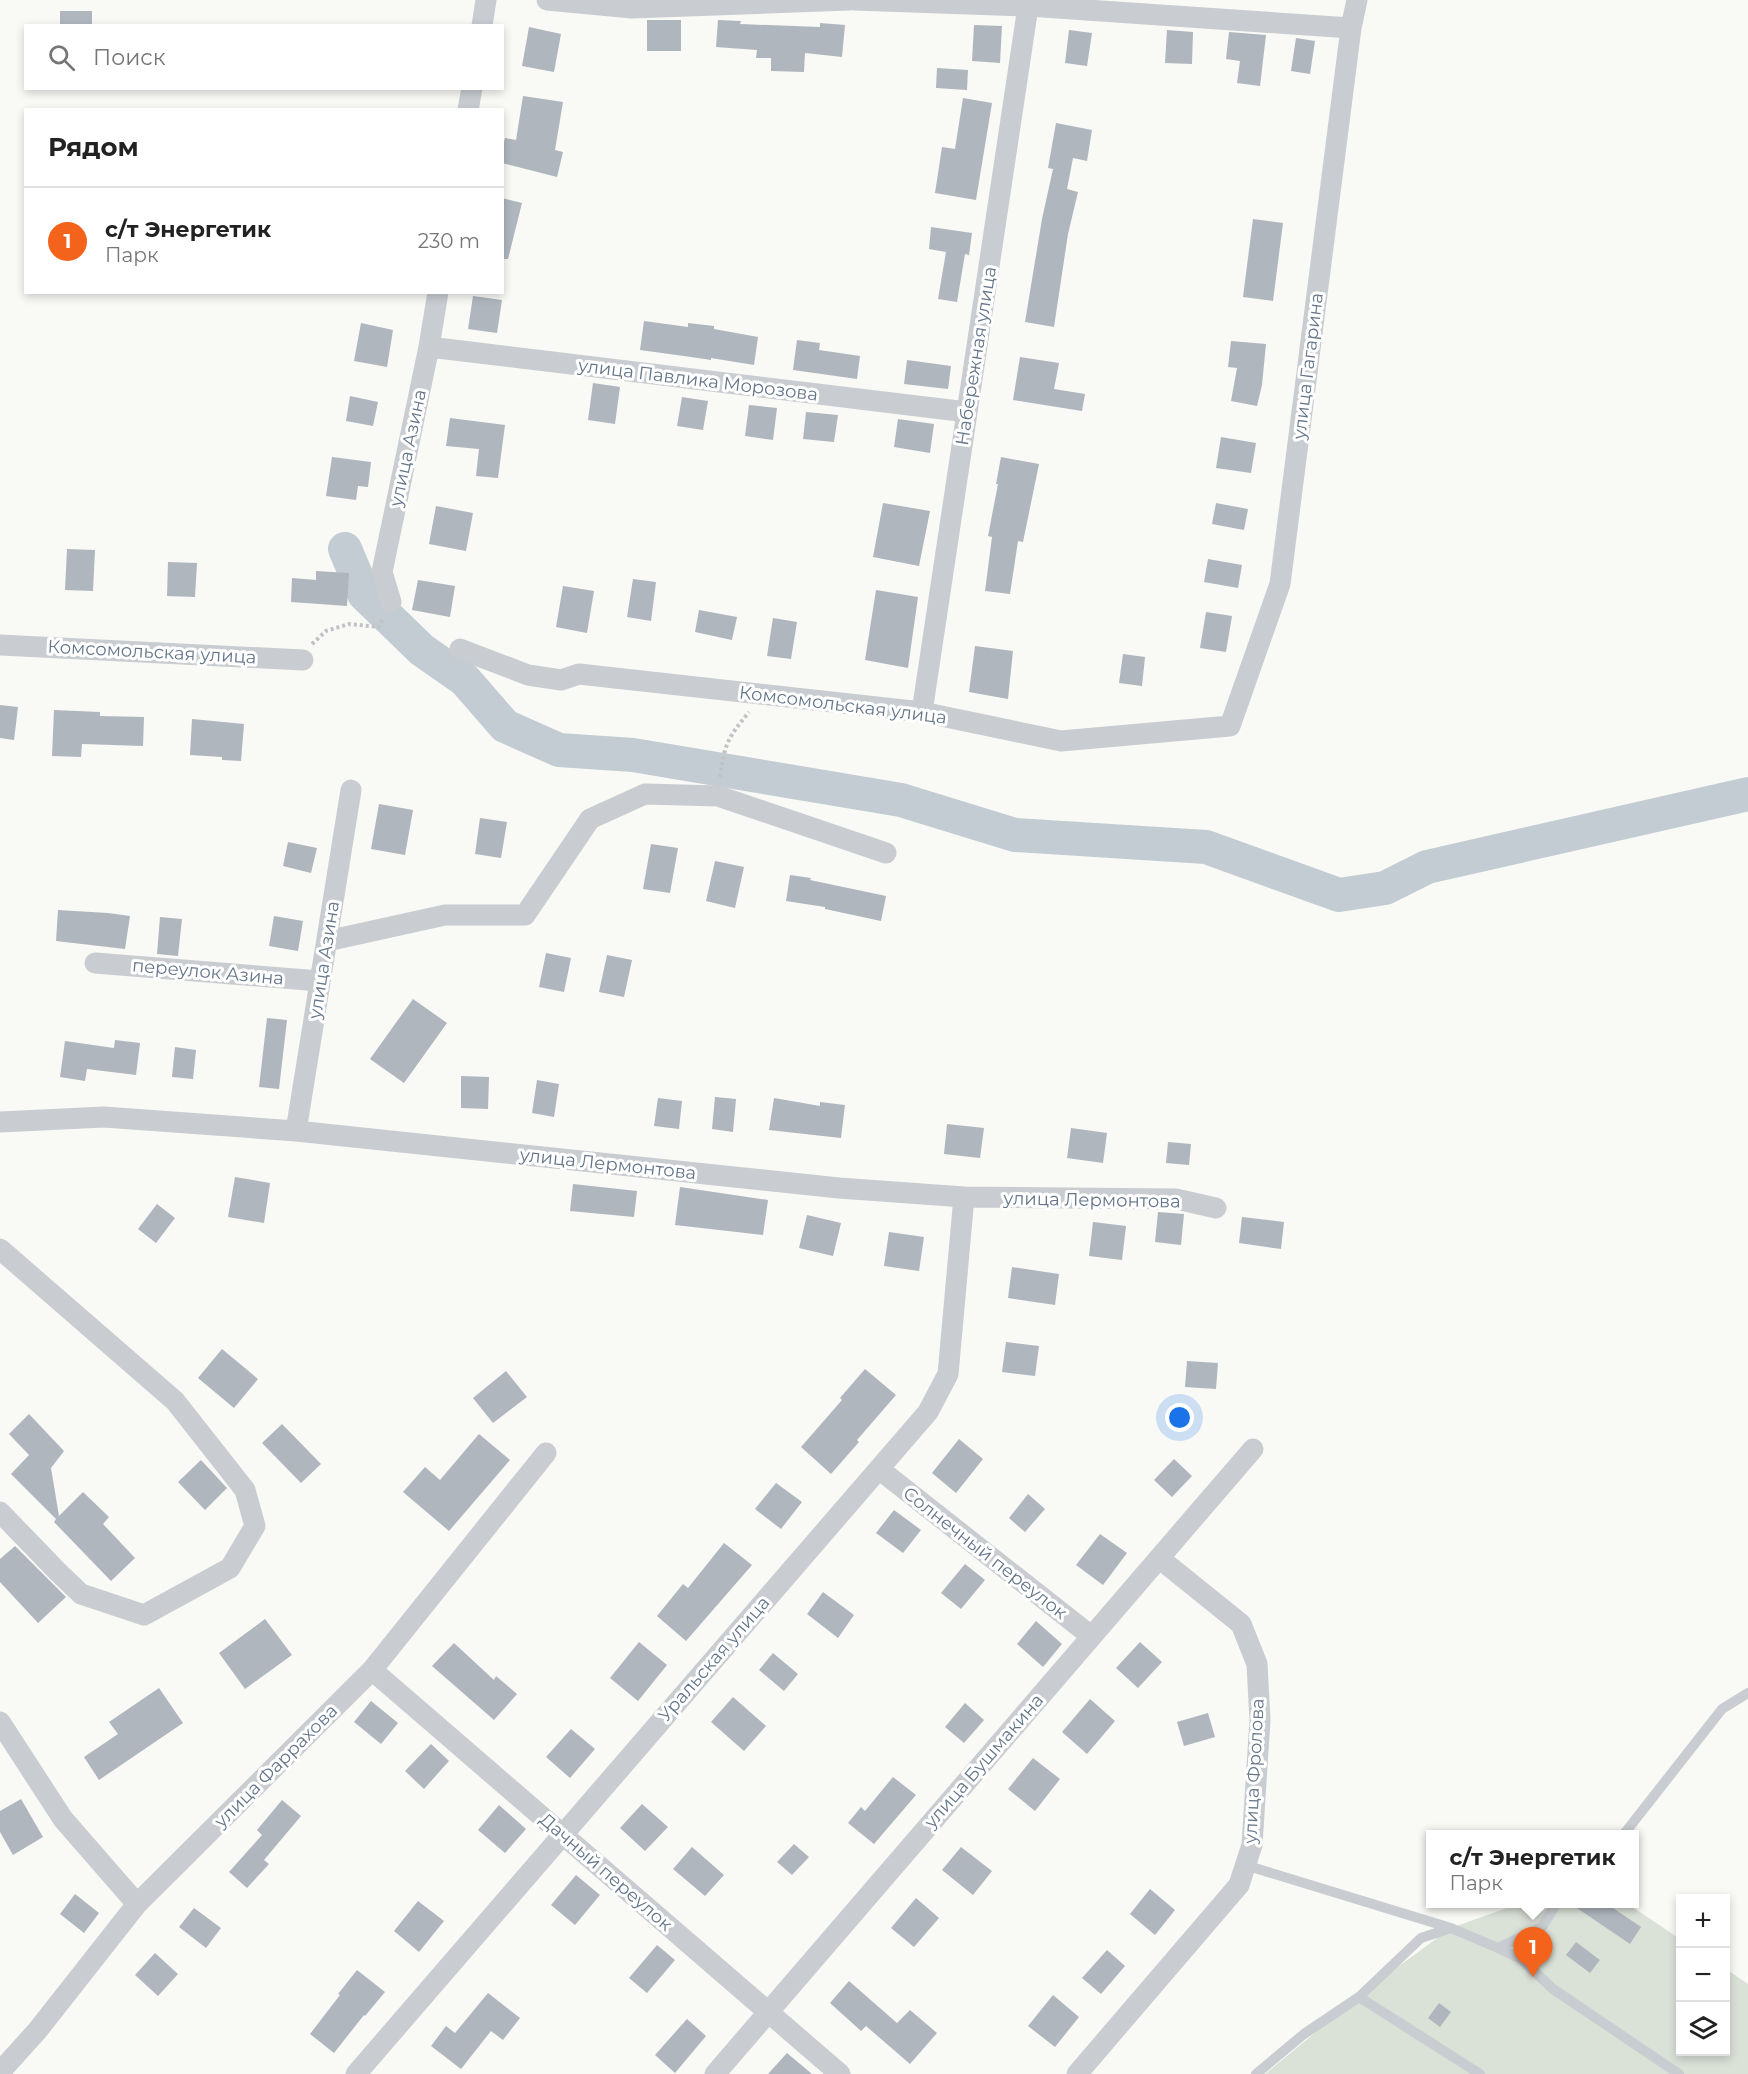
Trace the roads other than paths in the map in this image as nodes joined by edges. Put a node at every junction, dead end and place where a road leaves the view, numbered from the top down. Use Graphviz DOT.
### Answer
graph roads {
  1 [pos="486,0"];
  2 [pos="547,0"];
  3 [pos="849,0"];
  4 [pos="854,0"];
  5 [pos="1357,0"];
  6 [pos="1029,3"];
  7 [pos="482,24"];
  8 [pos="1351,28"];
  9 [pos="472,90"];
  10 [pos="468,108"];
  11 [pos="438,294"];
  12 [pos="429,347"];
  13 [pos="967,412"];
  14 [pos="390,602"];
  15 [pos="0,645"];
  16 [pos="460,649"];
  17 [pos="303,660"];
  18 [pos="922,712"];
  19 [pos="1230,726"];
  20 [pos="351,790"];
  21 [pos="886,853"];
  22 [pos="327,941"];
  23 [pos="95,963"];
  24 [pos="320,981"];
  25 [pos="0,1122"];
  26 [pos="296,1131"];
  27 [pos="964,1197"];
  28 [pos="1216,1208"];
  29 [pos="0,1249"];
  30 [pos="1253,1449"];
  31 [pos="546,1454"];
  32 [pos="879,1469"];
  33 [pos="1,1516"];
  34 [pos="1159,1558"];
  35 [pos="1091,1636"];
  36 [pos="372,1670"];
  37 [pos="1748,1693"];
  38 [pos="0,1722"];
  39 [pos="1627,1830"];
  40 [pos="562,1834"];
  41 [pos="1245,1865"];
  42 [pos="137,1904"];
  43 [pos="1554,1908"];
  44 [pos="1451,1928"];
  45 [pos="1498,1948"];
  46 [pos="1359,1997"];
  47 [pos="767,2012"];
  48 [pos="0,2072"];
  49 [pos="356,2074"];
  50 [pos="715,2074"];
  51 [pos="840,2074"];
  52 [pos="1077,2074"];
  53 [pos="1256,2074"];
  54 [pos="1480,2074"];
  55 [pos="1679,2074"];
  1 -- 7 [label="street"];
  2 -- 3 [label="street"];
  4 -- 6 [label="street"];
  5 -- 8 [label="street, улица Гагарина"];
  6 -- 8 [label="street"];
  6 -- 13 [label="street, Набережная улица"];
  8 -- 19 [label="street, улица Гагарина"];
  9 -- 10 [label="street"];
  11 -- 12 [label="street, улица Азина"];
  12 -- 13 [label="street, улица Павлика Морозова"];
  12 -- 14 [label="street, улица Азина"];
  13 -- 18 [label="street, Набережная улица"];
  15 -- 17 [label="street, Комсомольская улица"];
  16 -- 18 [label="street, Комсомольская улица"];
  18 -- 19 [label="street, Комсомольская улица"];
  20 -- 22 [label="street, улица Азина"];
  21 -- 22 [label="street"];
  22 -- 24 [label="street, улица Азина"];
  23 -- 24 [label="street, переулок Азина"];
  24 -- 26 [label="street, улица Азина"];
  25 -- 26 [label="street, улица Лермонтова"];
  26 -- 27 [label="street, улица Лермонтова"];
  27 -- 28 [label="street, улица Лермонтова"];
  27 -- 32 [label="street, Уральская улица"];
  29 -- 33 [label="street"];
  30 -- 34 [label="street, улица Бушмакина"];
  31 -- 36 [label="street, улица Фаррахова"];
  32 -- 35 [label="street, Солнечный переулок"];
  32 -- 40 [label="street, Уральская улица"];
  34 -- 35 [label="street, улица Бушмакина"];
  34 -- 41 [label="street, улица Фролова"];
  35 -- 47 [label="street, улица Бушмакина"];
  36 -- 40 [label="street, Дачный переулок"];
  36 -- 42 [label="street, улица Фаррахова"];
  37 -- 39 [label="lane"];
  38 -- 42 [label="street"];
  40 -- 47 [label="street, Дачный переулок"];
  40 -- 49 [label="street, Уральская улица"];
  41 -- 44 [label="lane"];
  41 -- 52 [label="street, улица Фролова"];
  42 -- 48 [label="street, улица Фаррахова"];
  43 -- 45 [label="lane"];
  44 -- 45 [label="lane"];
  44 -- 46 [label="lane"];
  45 -- 55 [label="lane"];
  46 -- 53 [label="lane"];
  46 -- 54 [label="lane"];
  47 -- 50 [label="street, улица Бушмакина"];
  47 -- 51 [label="street, Дачный переулок"];
}
